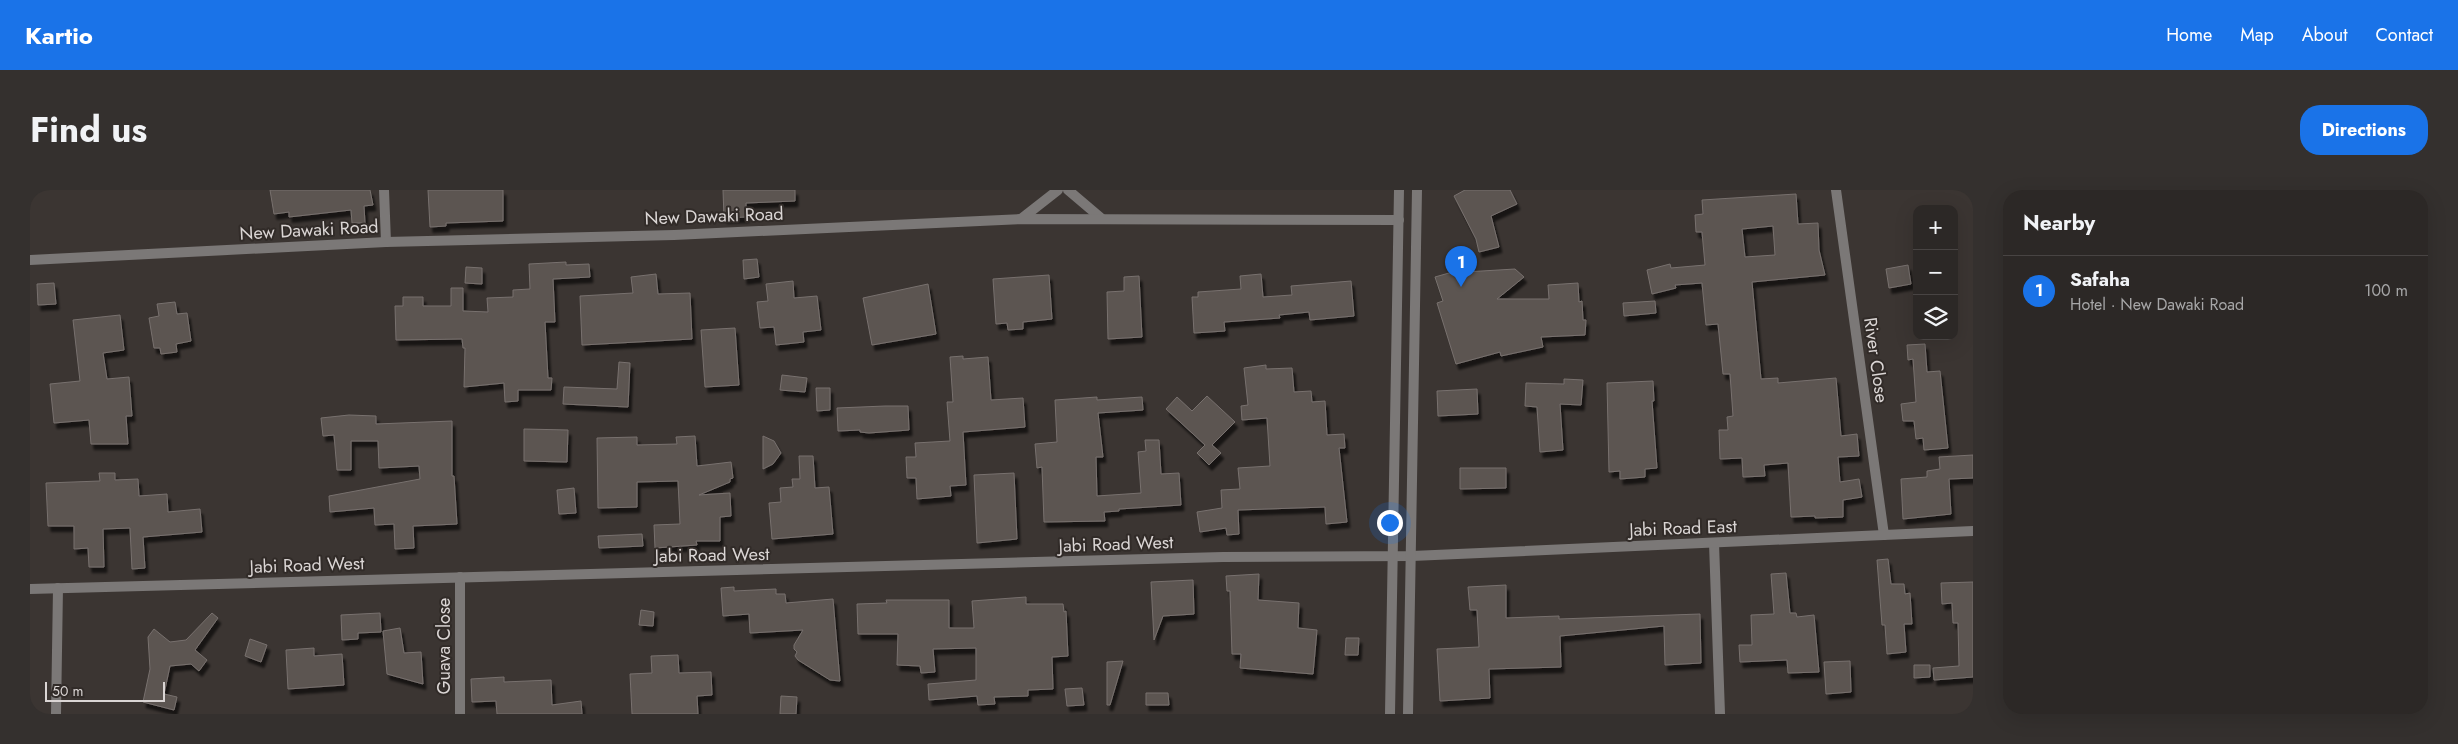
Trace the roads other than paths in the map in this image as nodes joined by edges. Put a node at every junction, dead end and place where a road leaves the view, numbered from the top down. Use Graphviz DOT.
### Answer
graph roads {
  1 [pos="384,190"];
  2 [pos="1058,190"];
  3 [pos="1068,190"];
  4 [pos="1399,190"];
  5 [pos="1417,190"];
  6 [pos="1836,190"];
  7 [pos="1101,218"];
  8 [pos="1021,219"];
  9 [pos="1399,220"];
  10 [pos="386,242"];
  11 [pos="30,260"];
  12 [pos="1973,531"];
  13 [pos="1884,535"];
  14 [pos="1714,543"];
  15 [pos="1394,556"];
  16 [pos="1412,556"];
  17 [pos="460,577"];
  18 [pos="58,588"];
  19 [pos="30,589"];
  20 [pos="56,714"];
  21 [pos="460,714"];
  22 [pos="1390,714"];
  23 [pos="1408,714"];
  24 [pos="1720,714"];
  1 -- 10 [label="street"];
  2 -- 8 [label="street"];
  3 -- 7 [label="street"];
  4 -- 9 [label="street"];
  5 -- 16 [label="street"];
  6 -- 13 [label="street, River Close"];
  7 -- 8 [label="street, New Dawaki Road"];
  7 -- 9 [label="street, New Dawaki Road"];
  8 -- 10 [label="street, New Dawaki Road"];
  9 -- 15 [label="street"];
  10 -- 11 [label="street, New Dawaki Road"];
  12 -- 13 [label="street, Jabi Road East"];
  13 -- 14 [label="street, Jabi Road East"];
  14 -- 16 [label="street, Jabi Road East"];
  14 -- 24 [label="street"];
  15 -- 16 [label="street, Jabi Road East"];
  15 -- 17 [label="street, Jabi Road West"];
  15 -- 22 [label="street"];
  16 -- 23 [label="street"];
  17 -- 18 [label="street, Jabi Road West"];
  17 -- 21 [label="street, Guava Close"];
  18 -- 19 [label="street, Jabi Road West"];
  18 -- 20 [label="street"];
}
